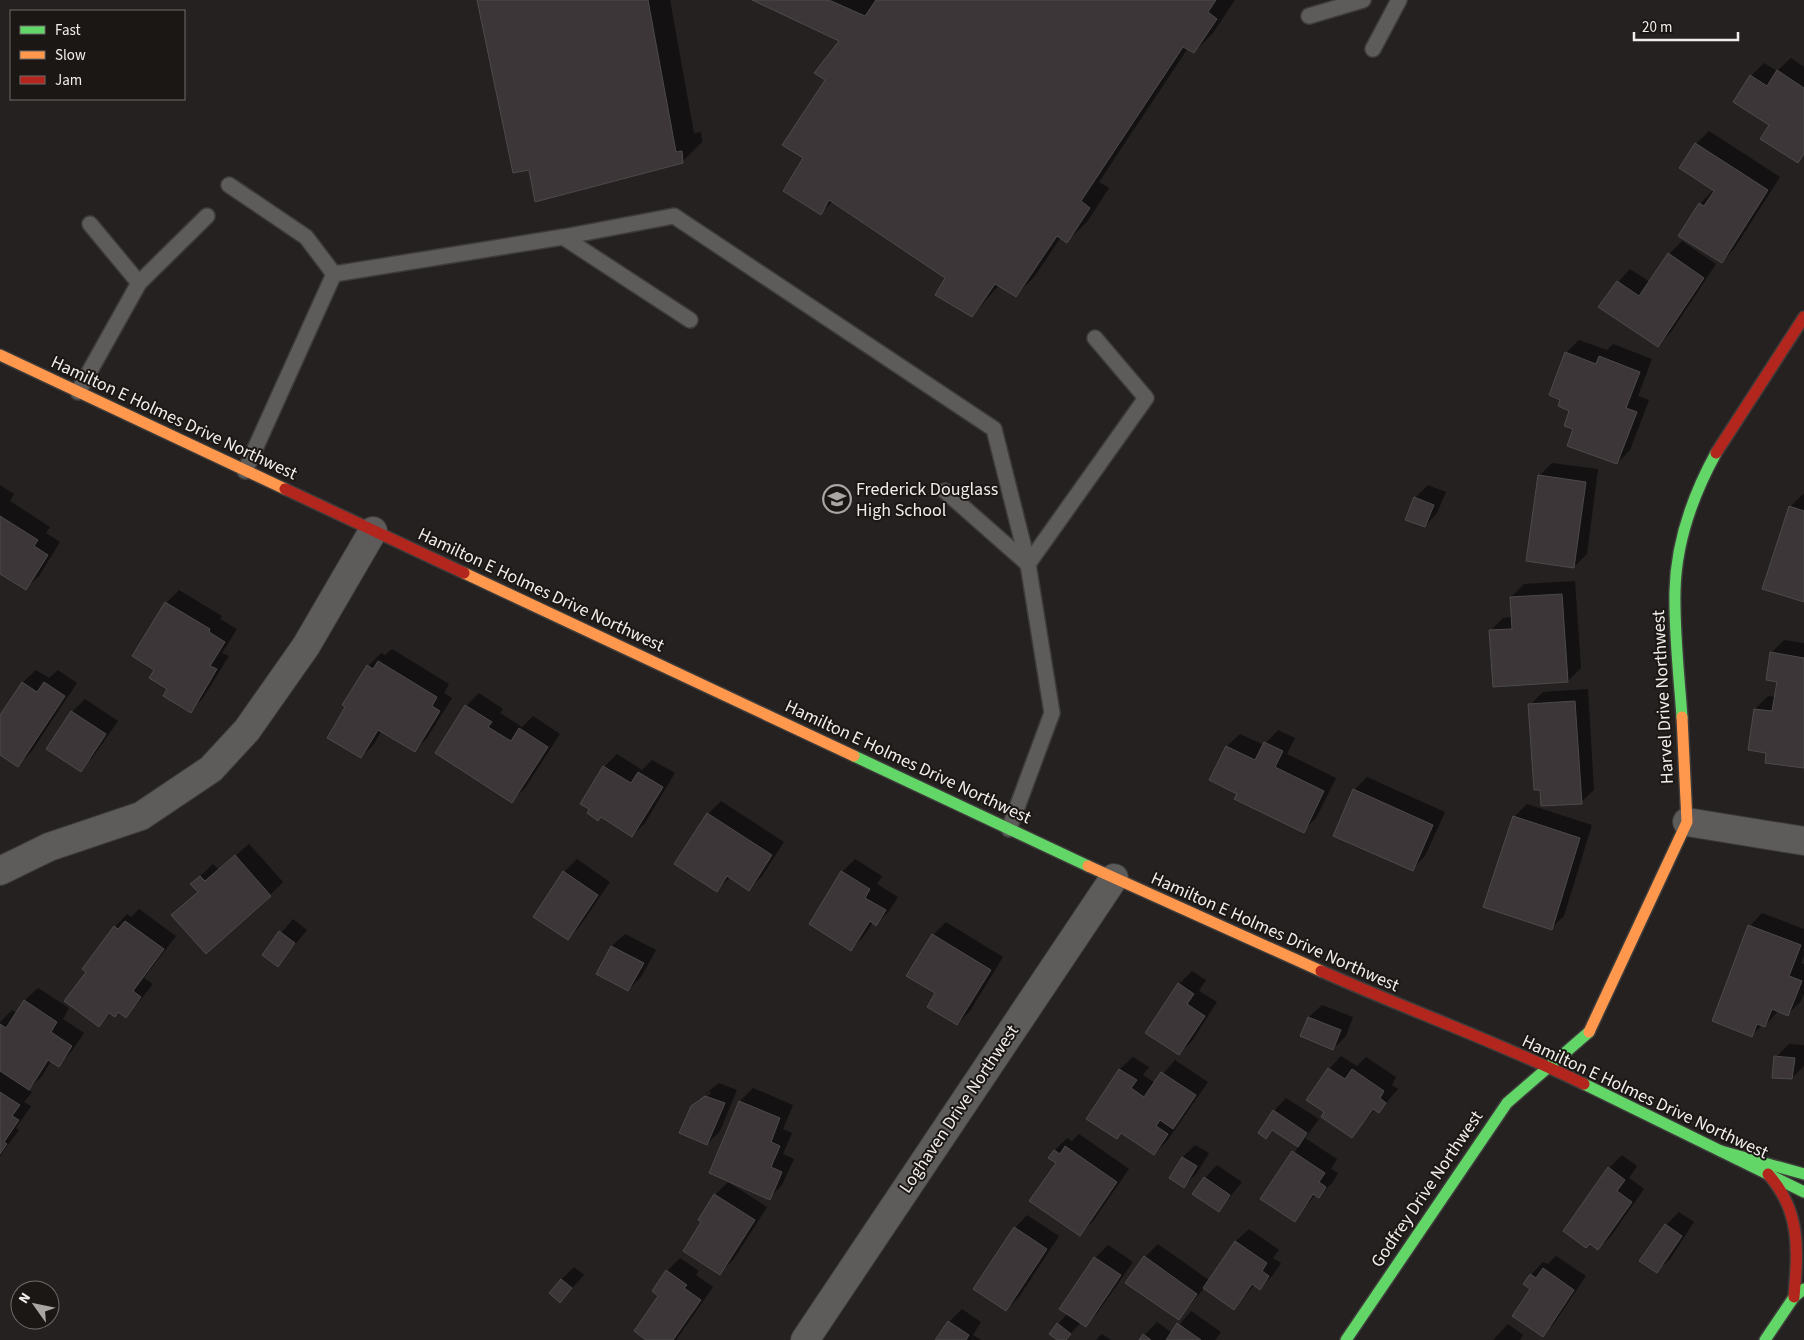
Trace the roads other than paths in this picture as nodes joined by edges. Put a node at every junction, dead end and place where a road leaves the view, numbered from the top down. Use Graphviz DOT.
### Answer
graph roads {
  1 [pos="1363,0"];
  2 [pos="1398,0"];
  3 [pos="1310,16"];
  4 [pos="1373,49"];
  5 [pos="229,185"];
  6 [pos="207,216"];
  7 [pos="90,224"];
  8 [pos="563,237"];
  9 [pos="334,274"];
  10 [pos="139,283"];
  11 [pos="1804,317"];
  12 [pos="690,320"];
  13 [pos="1095,338"];
  14 [pos="0,355"];
  15 [pos="78,392"];
  16 [pos="245,471"];
  17 [pos="945,491"];
  18 [pos="373,532"];
  19 [pos="1028,564"];
  20 [pos="1688,822"];
  21 [pos="1009,829"];
  22 [pos="1804,841"];
  23 [pos="0,871"];
  24 [pos="1114,878"];
  25 [pos="1549,1067"];
  26 [pos="1721,1151"];
  27 [pos="1768,1174"];
  28 [pos="1804,1174"];
  29 [pos="1804,1192"];
  30 [pos="1804,1288"];
  31 [pos="1794,1297"];
  32 [pos="804,1340"];
  33 [pos="1346,1340"];
  34 [pos="1765,1340"];
  1 -- 3 [label="lane"];
  2 -- 4 [label="lane"];
  5 -- 9 [label="lane"];
  6 -- 10 [label="lane"];
  7 -- 10 [label="lane"];
  8 -- 9 [label="lane"];
  8 -- 12 [label="lane"];
  8 -- 19 [label="lane"];
  9 -- 16 [label="lane"];
  10 -- 15 [label="lane"];
  11 -- 20 [label="main road, Harvel Drive Northwest"];
  13 -- 19 [label="lane"];
  14 -- 15 [label="main road, Hamilton E Holmes Drive Northwest"];
  15 -- 16 [label="main road, Hamilton E Holmes Drive Northwest"];
  16 -- 18 [label="main road, Hamilton E Holmes Drive Northwest"];
  17 -- 19 [label="lane"];
  18 -- 21 [label="main road, Hamilton E Holmes Drive Northwest"];
  18 -- 23 [label="street"];
  19 -- 21 [label="lane"];
  20 -- 22 [label="street"];
  20 -- 25 [label="main road, Harvel Drive Northwest"];
  21 -- 24 [label="main road, Hamilton E Holmes Drive Northwest"];
  24 -- 25 [label="main road, Hamilton E Holmes Drive Northwest"];
  24 -- 32 [label="street, Loghaven Drive Northwest"];
  25 -- 26 [label="main road, Hamilton E Holmes Drive Northwest"];
  25 -- 33 [label="main road, Godfrey Drive Northwest"];
  26 -- 27 [label="main road, Hamilton E Holmes Drive Northwest"];
  26 -- 28 [label="main road"];
  27 -- 29 [label="main road, Hamilton E Holmes Drive Northwest"];
  27 -- 31 [label="main road"];
  30 -- 31 [label="main road"];
  31 -- 34 [label="main road"];
}
